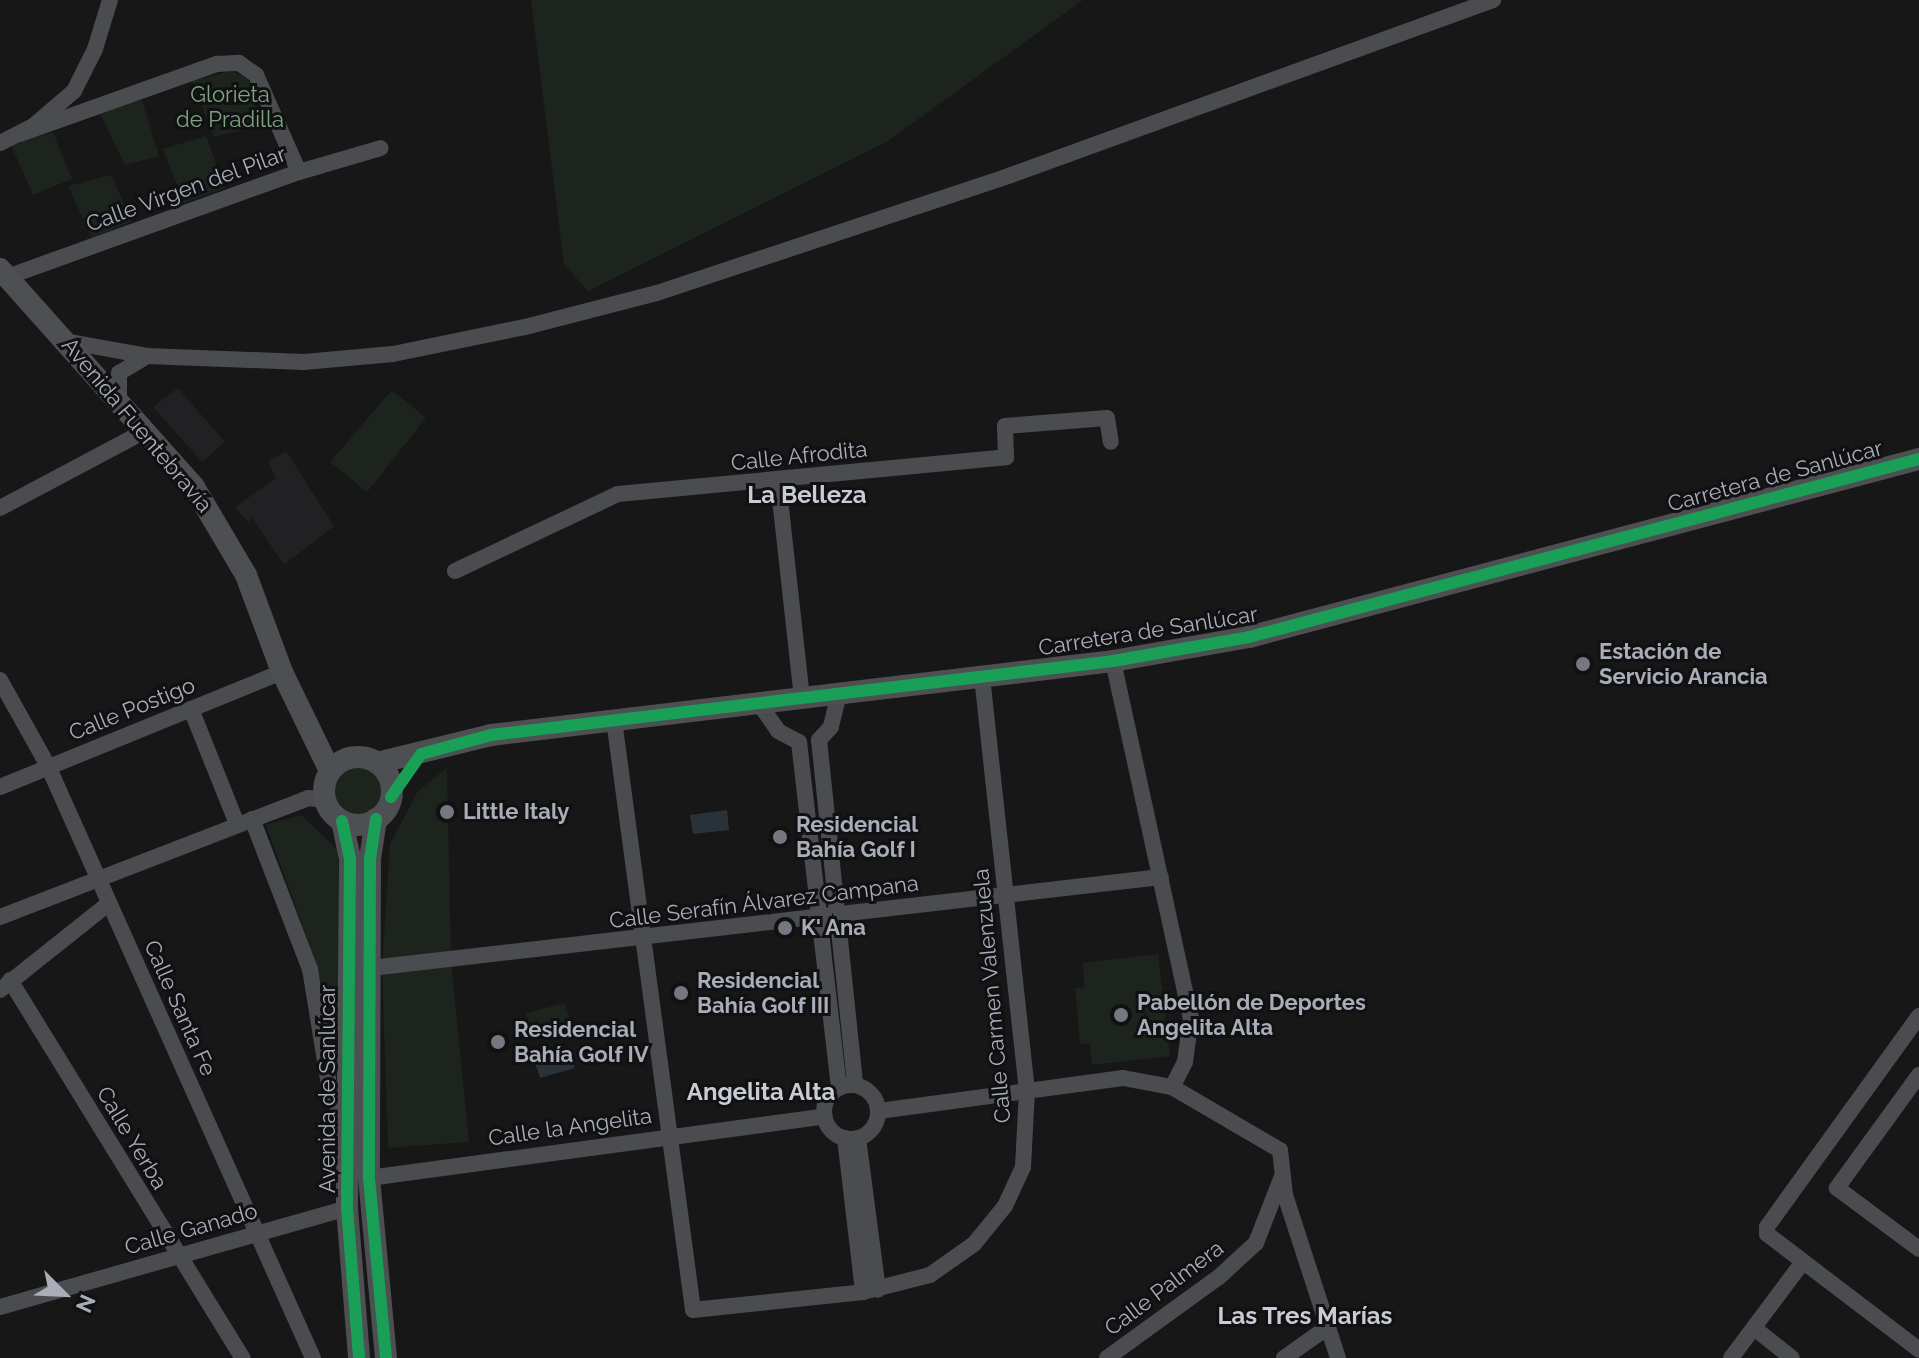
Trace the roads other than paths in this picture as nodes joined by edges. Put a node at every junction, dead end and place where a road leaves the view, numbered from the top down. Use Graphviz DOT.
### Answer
graph roads {
  1 [pos="110,0"];
  2 [pos="1493,0"];
  3 [pos="79,84"];
  4 [pos="91,110"];
  5 [pos="20,134"];
  6 [pos="0,143"];
  7 [pos="381,148"];
  8 [pos="299,172"];
  9 [pos="4,273"];
  10 [pos="70,342"];
  11 [pos="114,350"];
  12 [pos="147,356"];
  13 [pos="124,368"];
  14 [pos="119,399"];
  15 [pos="147,430"];
  16 [pos="1111,442"];
  17 [pos="1919,459"];
  18 [pos="778,481"];
  19 [pos="0,508"];
  20 [pos="455,571"];
  21 [pos="1113,661"];
  22 [pos="282,672"];
  23 [pos="982,676"];
  24 [pos="0,680"];
  25 [pos="839,694"];
  26 [pos="802,698"];
  27 [pos="758,702"];
  28 [pos="191,709"];
  29 [pos="614,720"];
  30 [pos="309,728"];
  31 [pos="819,740"];
  32 [pos="799,742"];
  33 [pos="421,754"];
  34 [pos="366,760"];
  35 [pos="48,766"];
  36 [pos="330,771"];
  37 [pos="0,787"];
  38 [pos="391,797"];
  39 [pos="325,800"];
  40 [pos="376,819"];
  41 [pos="342,821"];
  42 [pos="244,822"];
  43 [pos="1161,877"];
  44 [pos="96,883"];
  45 [pos="1007,896"];
  46 [pos="108,904"];
  47 [pos="840,916"];
  48 [pos="0,917"];
  49 [pos="822,918"];
  50 [pos="641,939"];
  51 [pos="371,968"];
  52 [pos="5,985"];
  53 [pos="1919,1016"];
  54 [pos="1919,1075"];
  55 [pos="847,1086"];
  56 [pos="1172,1087"];
  57 [pos="1027,1091"];
  58 [pos="879,1111"];
  59 [pos="825,1116"];
  60 [pos="347,1126"];
  61 [pos="669,1136"];
  62 [pos="851,1138"];
  63 [pos="1285,1166"];
  64 [pos="369,1178"];
  65 [pos="347,1208"];
  66 [pos="258,1233"];
  67 [pos="1919,1249"];
  68 [pos="178,1255"];
  69 [pos="1802,1263"];
  70 [pos="870,1291"];
  71 [pos="0,1307"];
  72 [pos="1328,1327"];
  73 [pos="1754,1328"];
  74 [pos="1919,1350"];
  75 [pos="243,1358"];
  76 [pos="313,1358"];
  77 [pos="359,1358"];
  78 [pos="386,1358"];
  79 [pos="1107,1358"];
  80 [pos="1284,1358"];
  81 [pos="1338,1358"];
  82 [pos="1731,1358"];
  83 [pos="1792,1358"];
  1 -- 3 [label="street"];
  2 -- 12 [label="street"];
  3 -- 4 [label="street"];
  3 -- 5 [label="street"];
  4 -- 5 [label="street"];
  4 -- 8 [label="street"];
  5 -- 6 [label="street"];
  7 -- 8 [label="street, Calle Virgen del Pilar"];
  8 -- 9 [label="street, Calle Virgen del Pilar"];
  9 -- 10 [label="main road, Avenida Fuentebravía"];
  10 -- 11 [label="street"];
  10 -- 14 [label="main road, Avenida Fuentebravía"];
  11 -- 12 [label="street"];
  11 -- 13 [label="street"];
  12 -- 13 [label="street"];
  13 -- 14 [label="street"];
  14 -- 15 [label="main road, Avenida Fuentebravía"];
  15 -- 19 [label="street"];
  15 -- 22 [label="main road, Avenida Fuentebravía"];
  16 -- 18 [label="street, Calle Afrodita"];
  17 -- 21 [label="main road, Carretera de Sanlúcar"];
  18 -- 20 [label="street, Calle Afrodita"];
  18 -- 26 [label="street"];
  21 -- 23 [label="main road, Carretera de Sanlúcar"];
  21 -- 43 [label="street"];
  22 -- 28 [label="street, Calle Postigo"];
  22 -- 30 [label="main road, Avenida Fuentebravía"];
  23 -- 25 [label="main road, Carretera de Sanlúcar"];
  23 -- 45 [label="street, Calle Carmen Valenzuela"];
  24 -- 35 [label="street, Calle Santa Fe"];
  25 -- 26 [label="main road, Carretera de Sanlúcar"];
  25 -- 31 [label="street"];
  26 -- 27 [label="main road, Carretera de Sanlúcar"];
  27 -- 29 [label="main road, Carretera de Sanlúcar"];
  27 -- 32 [label="street"];
  28 -- 35 [label="street, Calle Postigo"];
  28 -- 42 [label="street"];
  29 -- 33 [label="main road, Carretera de Sanlúcar"];
  29 -- 50 [label="street"];
  30 -- 34 [label="main road"];
  30 -- 36 [label="main road, Avenida Fuentebravía"];
  31 -- 32 [label="street"];
  31 -- 47 [label="street"];
  32 -- 49 [label="street"];
  33 -- 34 [label="main road, Carretera de Sanlúcar"];
  33 -- 38 [label="main road"];
  34 -- 36 [label="main road"];
  34 -- 38 [label="main road"];
  35 -- 37 [label="street, Calle Postigo"];
  35 -- 44 [label="street, Calle Santa Fe"];
  36 -- 39 [label="main road"];
  38 -- 40 [label="main road"];
  39 -- 41 [label="main road"];
  39 -- 42 [label="street"];
  40 -- 41 [label="main road"];
  40 -- 51 [label="main road, Avenida de Sanlúcar"];
  41 -- 60 [label="main road, Avenida de Sanlúcar"];
  42 -- 44 [label="street"];
  42 -- 60 [label="street"];
  43 -- 45 [label="street, Calle Serafín Álvarez Campana"];
  43 -- 56 [label="street"];
  44 -- 46 [label="street, Calle Santa Fe"];
  44 -- 48 [label="street"];
  45 -- 47 [label="street, Calle Serafín Álvarez Campana"];
  45 -- 57 [label="street, Calle Carmen Valenzuela"];
  46 -- 52 [label="street"];
  46 -- 66 [label="street, Calle Santa Fe"];
  47 -- 49 [label="street, Calle Serafín Álvarez Campana"];
  47 -- 55 [label="street"];
  49 -- 50 [label="street, Calle Serafín Álvarez Campana"];
  49 -- 55 [label="street"];
  50 -- 51 [label="street, Calle Serafín Álvarez Campana"];
  50 -- 61 [label="street"];
  51 -- 64 [label="main road, Avenida de Sanlúcar"];
  52 -- 68 [label="street, Calle Yerba"];
  53 -- 69 [label="street"];
  54 -- 67 [label="street"];
  55 -- 58 [label="street"];
  55 -- 59 [label="street"];
  56 -- 57 [label="street"];
  56 -- 63 [label="street"];
  57 -- 58 [label="street"];
  57 -- 70 [label="street, Calle Carmen Valenzuela"];
  58 -- 62 [label="street"];
  59 -- 61 [label="street, Calle la Angelita"];
  59 -- 62 [label="street"];
  60 -- 65 [label="main road, Avenida de Sanlúcar"];
  61 -- 64 [label="street, Calle la Angelita"];
  61 -- 70 [label="street, Calle Carmen Valenzuela"];
  62 -- 70 [label="street"];
  63 -- 72 [label="street"];
  63 -- 79 [label="street, Calle Palmera"];
  64 -- 78 [label="main road, Avenida de Sanlúcar"];
  65 -- 66 [label="street, Calle Ganado"];
  65 -- 77 [label="main road, Avenida de Sanlúcar"];
  66 -- 68 [label="street, Calle Ganado"];
  66 -- 76 [label="street, Calle Santa Fe"];
  68 -- 71 [label="street, Calle Ganado"];
  68 -- 75 [label="street, Calle Yerba"];
  69 -- 73 [label="street"];
  69 -- 74 [label="street"];
  72 -- 80 [label="street"];
  72 -- 81 [label="street"];
  73 -- 82 [label="street"];
  73 -- 83 [label="street"];
}
